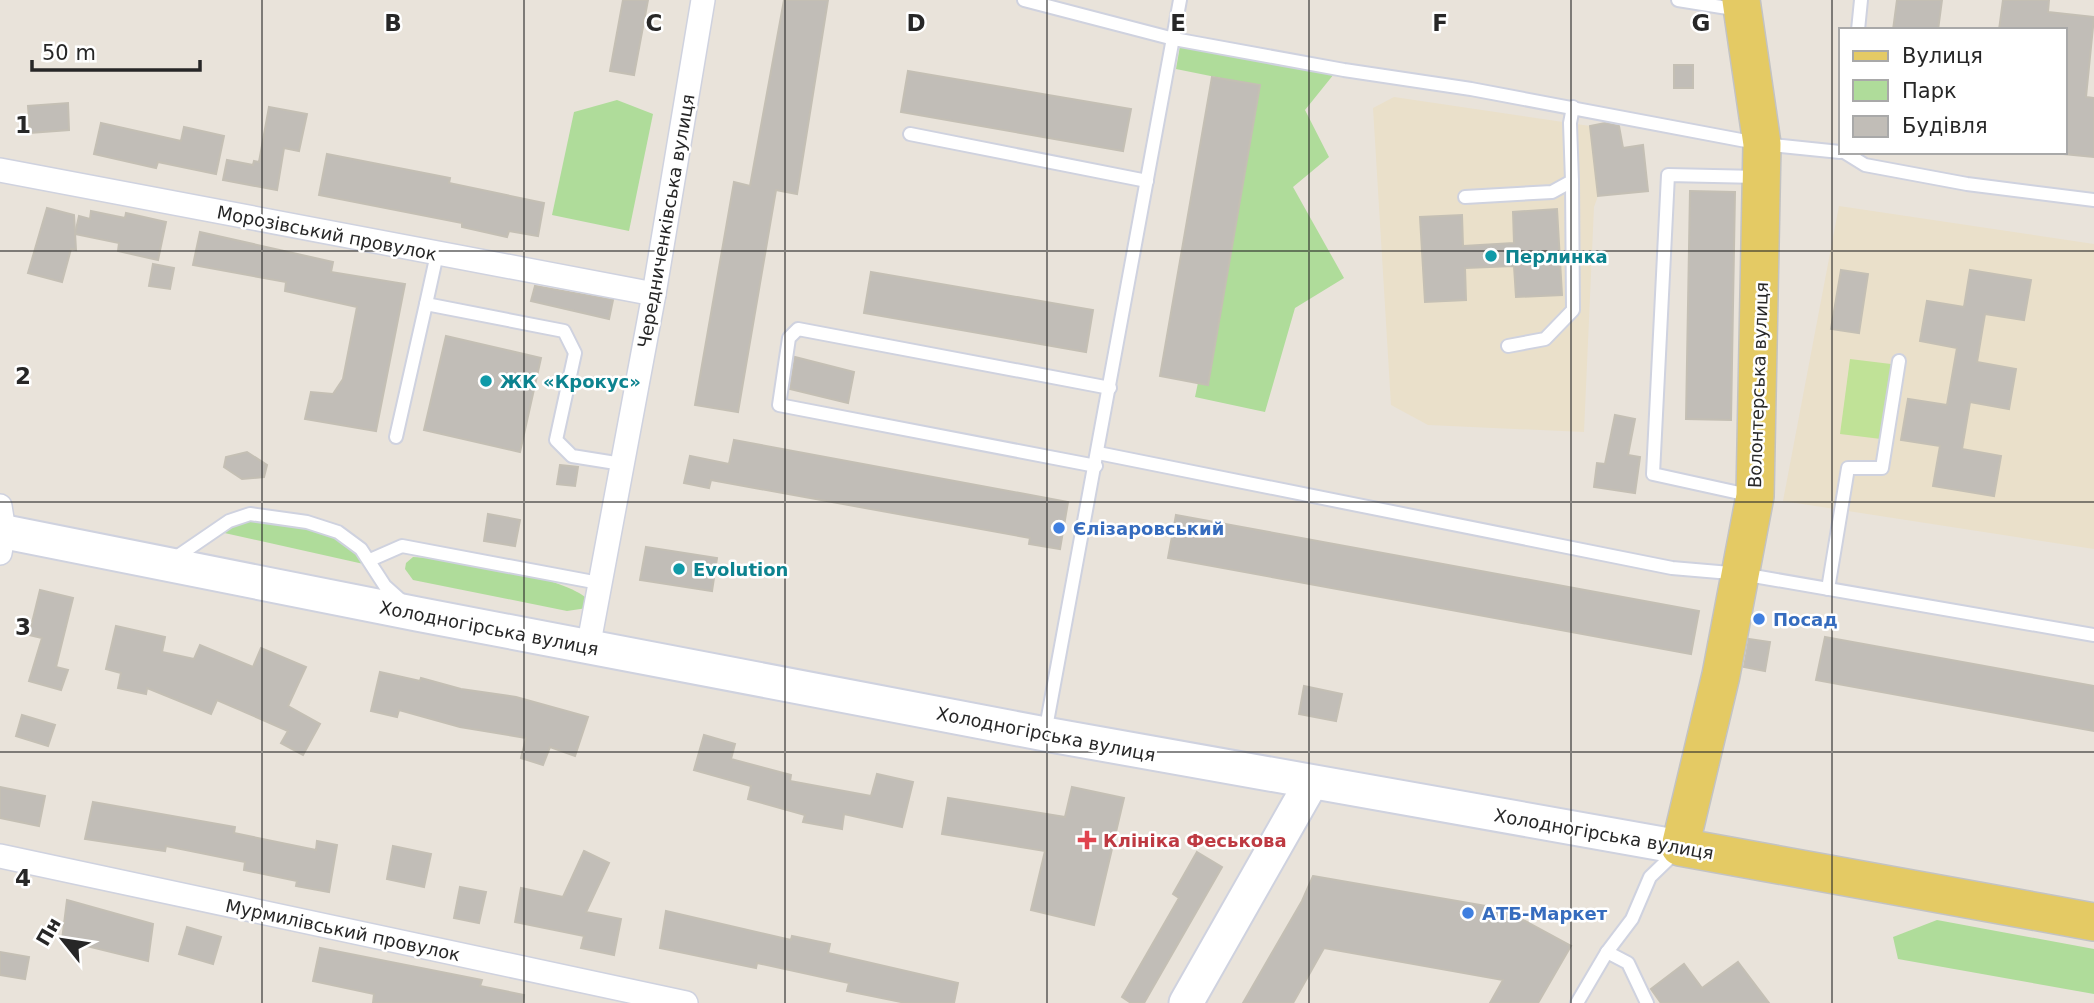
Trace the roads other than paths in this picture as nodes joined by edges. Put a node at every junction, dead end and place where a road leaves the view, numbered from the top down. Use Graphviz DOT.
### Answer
graph roads {
  1 [pos="703,0"];
  2 [pos="1024,0"];
  3 [pos="1181,0"];
  4 [pos="1678,0"];
  5 [pos="1861,0"];
  6 [pos="1742,5"];
  7 [pos="1858,28"];
  8 [pos="1174,38"];
  9 [pos="1573,107"];
  10 [pos="910,134"];
  11 [pos="1839,152"];
  12 [pos="1847,154"];
  13 [pos="1763,160"];
  14 [pos="0,170"];
  15 [pos="1147,181"];
  16 [pos="1572,181"];
  17 [pos="1465,197"];
  18 [pos="2094,200"];
  19 [pos="438,254"];
  20 [pos="654,294"];
  21 [pos="425,304"];
  22 [pos="1508,346"];
  23 [pos="1899,361"];
  24 [pos="1110,388"];
  25 [pos="396,437"];
  26 [pos="1098,453"];
  27 [pos="622,464"];
  28 [pos="1096,466"];
  29 [pos="1755,496"];
  30 [pos="1,530"];
  31 [pos="370,560"];
  32 [pos="167,564"];
  33 [pos="1742,574"];
  34 [pos="599,583"];
  35 [pos="1828,589"];
  36 [pos="417,614"];
  37 [pos="2094,635"];
  38 [pos="588,648"];
  39 [pos="1045,734"];
  40 [pos="1311,783"];
  41 [pos="1680,847"];
  42 [pos="0,856"];
  43 [pos="2094,922"];
  44 [pos="1607,952"];
  45 [pos="686,1003"];
  46 [pos="1186,1003"];
  47 [pos="1577,1003"];
  48 [pos="1647,1003"];
  1 -- 20 [label="street, Чередниченківська вулиця"];
  2 -- 8 [label="lane"];
  3 -- 8 [label="lane"];
  4 -- 6 [label="lane"];
  5 -- 7 [label="lane"];
  6 -- 13 [label="main road, Волонтерська вулиця"];
  8 -- 9 [label="lane"];
  8 -- 15 [label="lane"];
  9 -- 13 [label="lane"];
  9 -- 16 [label="lane"];
  10 -- 15 [label="lane"];
  11 -- 13 [label="lane"];
  12 -- 18 [label="lane"];
  13 -- 29 [label="main road, Волонтерська вулиця"];
  13 -- 29 [label="lane"];
  14 -- 19 [label="street, Морозівський провулок"];
  15 -- 24 [label="lane"];
  16 -- 17 [label="lane"];
  16 -- 22 [label="lane"];
  19 -- 20 [label="street, Морозівський провулок"];
  19 -- 21 [label="lane"];
  20 -- 27 [label="street, Чередниченківська вулиця"];
  21 -- 25 [label="lane"];
  21 -- 27 [label="lane"];
  23 -- 35 [label="lane"];
  24 -- 26 [label="lane"];
  24 -- 28 [label="lane"];
  26 -- 28 [label="lane"];
  26 -- 33 [label="lane"];
  27 -- 34 [label="street, Чередниченківська вулиця"];
  28 -- 39 [label="lane"];
  29 -- 33 [label="main road, Волонтерська вулиця"];
  30 -- 32 [label="main road, Холодногірська вулиця"];
  31 -- 32 [label="lane"];
  31 -- 34 [label="lane"];
  31 -- 36 [label="lane"];
  32 -- 36 [label="main road, Холодногірська вулиця"];
  33 -- 35 [label="lane"];
  33 -- 41 [label="main road, Волонтерська вулиця"];
  34 -- 38 [label="street, Чередниченківська вулиця"];
  35 -- 37 [label="lane"];
  36 -- 38 [label="main road, Холодногірська вулиця"];
  38 -- 39 [label="main road, Холодногірська вулиця"];
  39 -- 40 [label="main road, Холодногірська вулиця"];
  40 -- 41 [label="main road, Холодногірська вулиця"];
  40 -- 46 [label="main road"];
  41 -- 43 [label="main road, Холодногірська вулиця"];
  41 -- 44 [label="lane"];
  42 -- 45 [label="street, Мурмилівський провулок"];
  44 -- 47 [label="lane"];
  44 -- 48 [label="lane"];
}
